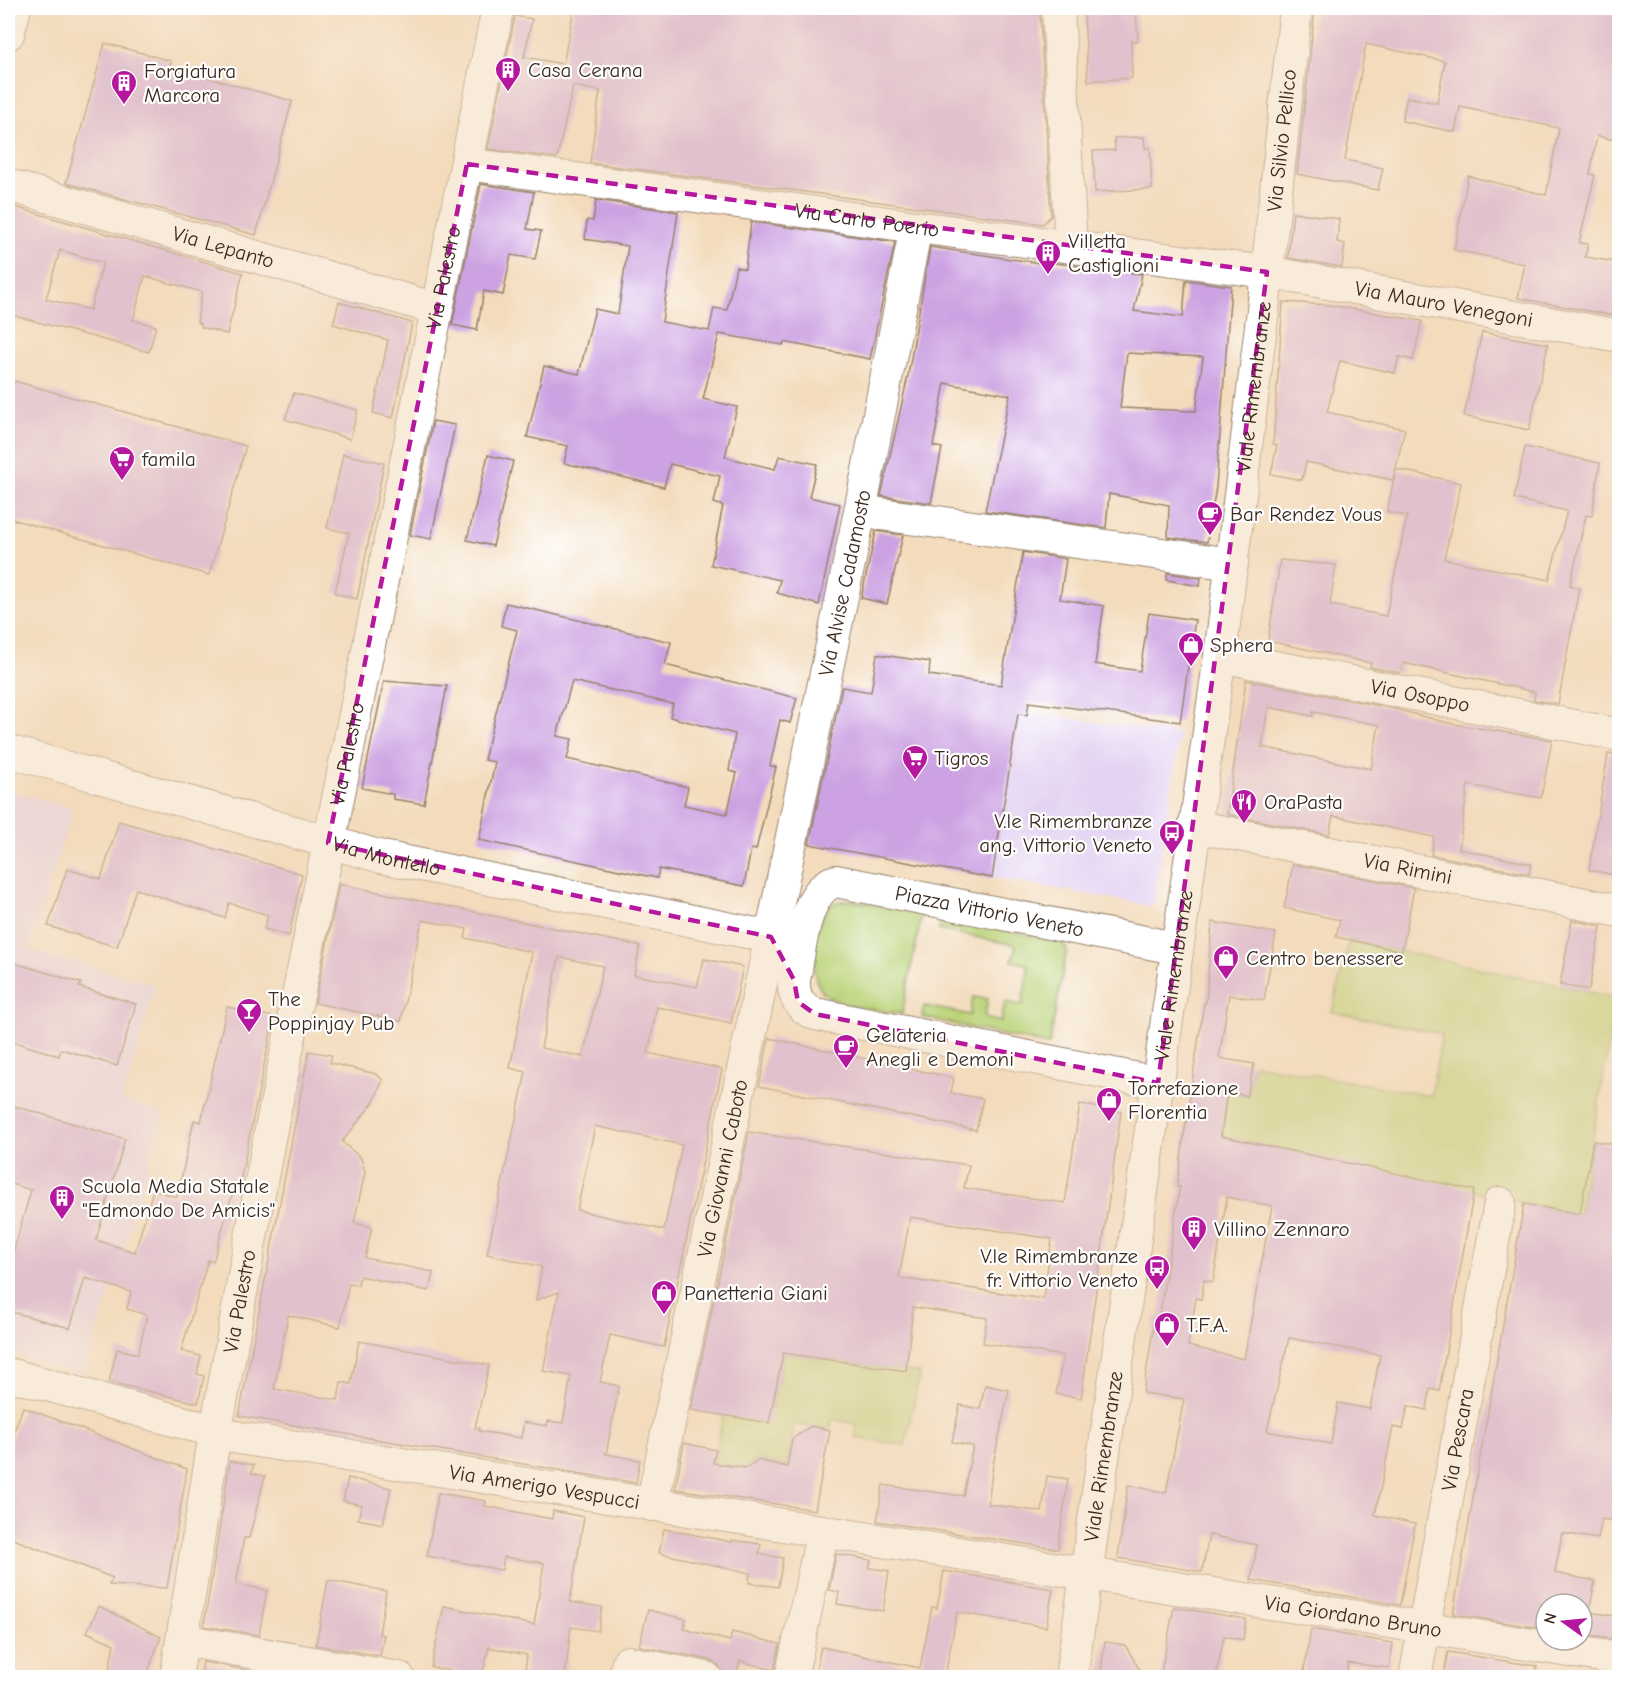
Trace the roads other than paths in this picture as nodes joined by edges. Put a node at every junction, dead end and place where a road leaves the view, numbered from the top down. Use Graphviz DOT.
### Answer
graph roads {
  1 [pos="15,8"];
  2 [pos="498,8"];
  3 [pos="1058,8"];
  4 [pos="1296,8"];
  5 [pos="8,34"];
  6 [pos="467,164"];
  7 [pos="8,186"];
  8 [pos="916,227"];
  9 [pos="1071,247"];
  10 [pos="1267,272"];
  11 [pos="437,309"];
  12 [pos="1620,336"];
  13 [pos="860,511"];
  14 [pos="1232,564"];
  15 [pos="1220,656"];
  16 [pos="1620,735"];
  17 [pos="8,751"];
  18 [pos="1194,826"];
  19 [pos="328,843"];
  20 [pos="812,901"];
  21 [pos="1620,911"];
  22 [pos="771,937"];
  23 [pos="1175,948"];
  24 [pos="794,980"];
  25 [pos="1158,1083"];
  26 [pos="1500,1203"];
  27 [pos="8,1374"];
  28 [pos="216,1433"];
  29 [pos="652,1505"];
  30 [pos="823,1531"];
  31 [pos="1086,1573"];
  32 [pos="1424,1628"];
  33 [pos="182,1640"];
  34 [pos="1620,1659"];
  35 [pos="176,1677"];
  36 [pos="399,1677"];
  37 [pos="625,1677"];
  38 [pos="706,1677"];
  39 [pos="791,1677"];
  40 [pos="1071,1677"];
  41 [pos="1415,1677"];
  1 -- 5 [label="street"];
  2 -- 6 [label="street, Via Palestro"];
  3 -- 9 [label="street"];
  4 -- 10 [label="street, Via Silvio Pellico"];
  6 -- 8 [label="street, Via Carlo Poerio"];
  6 -- 11 [label="street, Via Palestro"];
  7 -- 11 [label="street, Via Lepanto"];
  8 -- 9 [label="street, Via Carlo Poerio"];
  8 -- 13 [label="street, Via Alvise Cadamosto"];
  9 -- 10 [label="street, Via Carlo Poerio"];
  10 -- 12 [label="street, Via Mauro Venegoni"];
  10 -- 14 [label="street, Viale Rimembranze"];
  11 -- 19 [label="street, Via Palestro"];
  13 -- 14 [label="street"];
  13 -- 22 [label="street, Via Alvise Cadamosto"];
  14 -- 15 [label="street, Viale Rimembranze"];
  15 -- 16 [label="street, Via Osoppo"];
  15 -- 18 [label="street, Viale Rimembranze"];
  17 -- 19 [label="street, Via Montello"];
  18 -- 21 [label="street, Via Rimini"];
  18 -- 23 [label="street, Viale Rimembranze"];
  19 -- 22 [label="street, Via Montello"];
  19 -- 28 [label="street, Via Palestro"];
  20 -- 22 [label="street, Piazza Vittorio Veneto"];
  20 -- 23 [label="street, Piazza Vittorio Veneto"];
  20 -- 24 [label="street"];
  22 -- 24 [label="street"];
  22 -- 29 [label="street, Via Giovanni Caboto"];
  23 -- 25 [label="street, Viale Rimembranze"];
  24 -- 25 [label="street"];
  25 -- 31 [label="street, Viale Rimembranze"];
  26 -- 32 [label="street, Via Pescara"];
  27 -- 28 [label="street, Via Amerigo Vespucci"];
  28 -- 29 [label="street, Via Amerigo Vespucci"];
  28 -- 33 [label="street, Via Palestro"];
  29 -- 30 [label="street, Via Amerigo Vespucci"];
  30 -- 31 [label="street, Via Amerigo Vespucci"];
  30 -- 39 [label="street"];
  31 -- 32 [label="street, Via Giordano Bruno"];
  31 -- 40 [label="street, Viale Rimembranze"];
  32 -- 34 [label="street, Via Giordano Bruno"];
  32 -- 41 [label="street, Via Pescara"];
  33 -- 35 [label="street, Via Palestro"];
  33 -- 36 [label="street"];
  37 -- 38 [label="street"];
}
